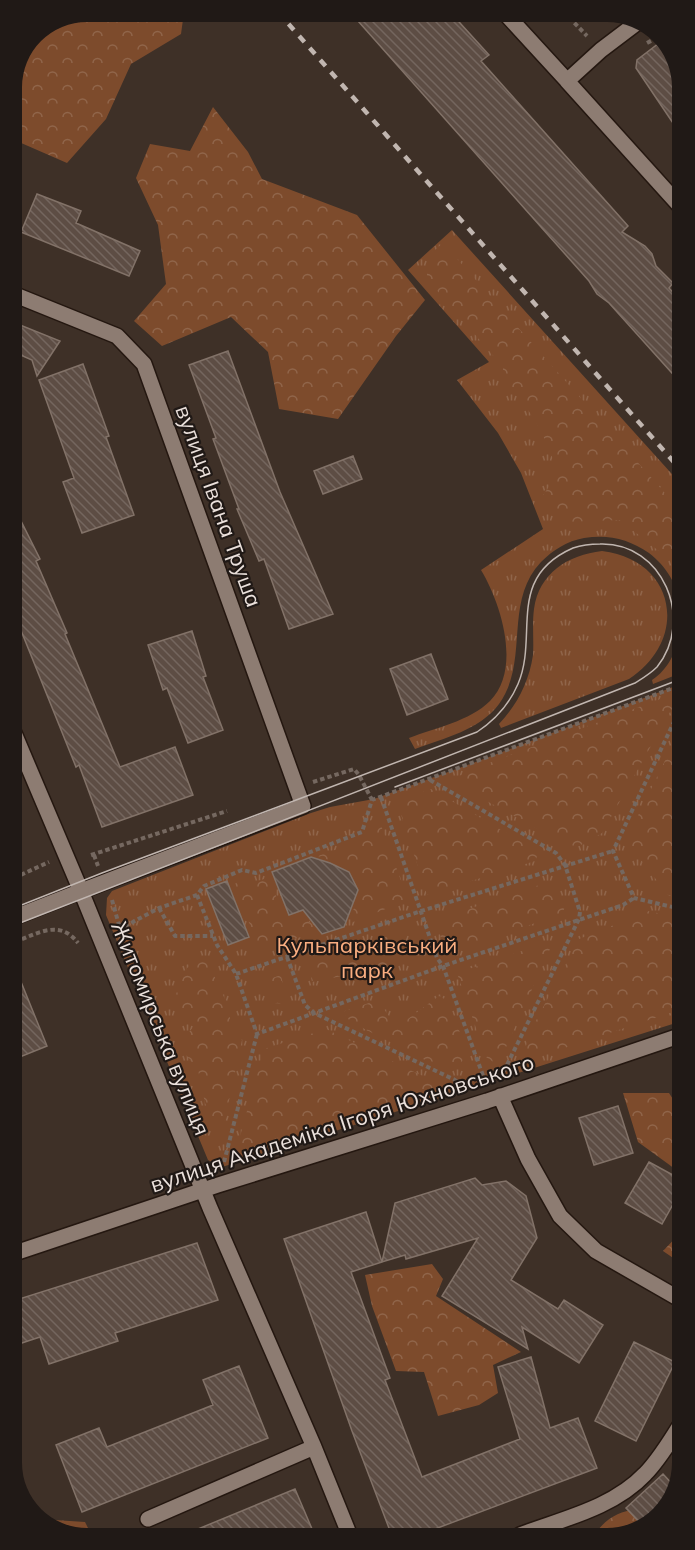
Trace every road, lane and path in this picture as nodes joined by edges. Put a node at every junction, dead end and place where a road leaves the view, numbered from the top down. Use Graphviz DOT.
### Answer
graph roads {
  1 [pos="514,23"];
  2 [pos="631,27"];
  3 [pos="567,81"];
  4 [pos="672,197"];
  5 [pos="23,298"];
  6 [pos="672,688"];
  7 [pos="672,726"];
  8 [pos="23,753"];
  9 [pos="429,780"];
  10 [pos="381,797"];
  11 [pos="613,850"];
  12 [pos="94,855"];
  13 [pos="565,865"];
  14 [pos="105,881"];
  15 [pos="81,891"];
  16 [pos="197,895"];
  17 [pos="634,898"];
  18 [pos="672,907"];
  19 [pos="159,908"];
  20 [pos="421,911"];
  21 [pos="22,914"];
  22 [pos="579,919"];
  23 [pos="120,929"];
  24 [pos="213,936"];
  25 [pos="99,938"];
  26 [pos="22,939"];
  27 [pos="286,957"];
  28 [pos="443,966"];
  29 [pos="236,974"];
  30 [pos="314,1013"];
  31 [pos="257,1034"];
  32 [pos="672,1038"];
  33 [pos="501,1076"];
  34 [pos="485,1082"];
  35 [pos="465,1088"];
  36 [pos="500,1096"];
  37 [pos="224,1162"];
  38 [pos="203,1190"];
  39 [pos="22,1251"];
  40 [pos="672,1295"];
  41 [pos="672,1437"];
  42 [pos="314,1447"];
  43 [pos="147,1519"];
  44 [pos="347,1528"];
  45 [pos="539,1528"];
  1 -- 3 [label="street"];
  2 -- 3 [label="street"];
  3 -- 4 [label="street"];
  5 -- 14 [label="street, вулиця Івана Труша"];
  6 -- 9 [label="path"];
  7 -- 11 [label="path"];
  8 -- 15 [label="street, Житомирська вулиця"];
  9 -- 10 [label="path"];
  9 -- 13 [label="path"];
  10 -- 16 [label="path"];
  10 -- 20 [label="path"];
  11 -- 13 [label="path"];
  11 -- 17 [label="path"];
  12 -- 14 [label="path"];
  13 -- 20 [label="path"];
  13 -- 22 [label="path"];
  14 -- 15 [label="street"];
  14 -- 23 [label="path"];
  15 -- 21 [label="street"];
  15 -- 25 [label="street, Житомирська вулиця"];
  16 -- 19 [label="path"];
  16 -- 24 [label="path"];
  17 -- 18 [label="path"];
  17 -- 22 [label="path"];
  19 -- 23 [label="path"];
  19 -- 24 [label="path"];
  20 -- 27 [label="path"];
  20 -- 28 [label="path"];
  22 -- 28 [label="path"];
  22 -- 33 [label="path"];
  23 -- 25 [label="path"];
  24 -- 29 [label="path"];
  25 -- 26 [label="path"];
  25 -- 38 [label="street, Житомирська вулиця"];
  27 -- 29 [label="path"];
  27 -- 30 [label="path"];
  28 -- 30 [label="path"];
  28 -- 34 [label="path"];
  29 -- 31 [label="path"];
  30 -- 31 [label="path"];
  30 -- 35 [label="path"];
  31 -- 37 [label="path"];
  32 -- 36 [label="street, вулиця Академіка Ігоря Юхновського"];
  36 -- 38 [label="street, вулиця Академіка Ігоря Юхновського"];
  36 -- 40 [label="street"];
  38 -- 39 [label="street, вулиця Академіка Ігоря Юхновського"];
  38 -- 42 [label="street, Житомирська вулиця"];
  41 -- 45 [label="street"];
  42 -- 43 [label="street"];
  42 -- 44 [label="street, Житомирська вулиця"];
}
